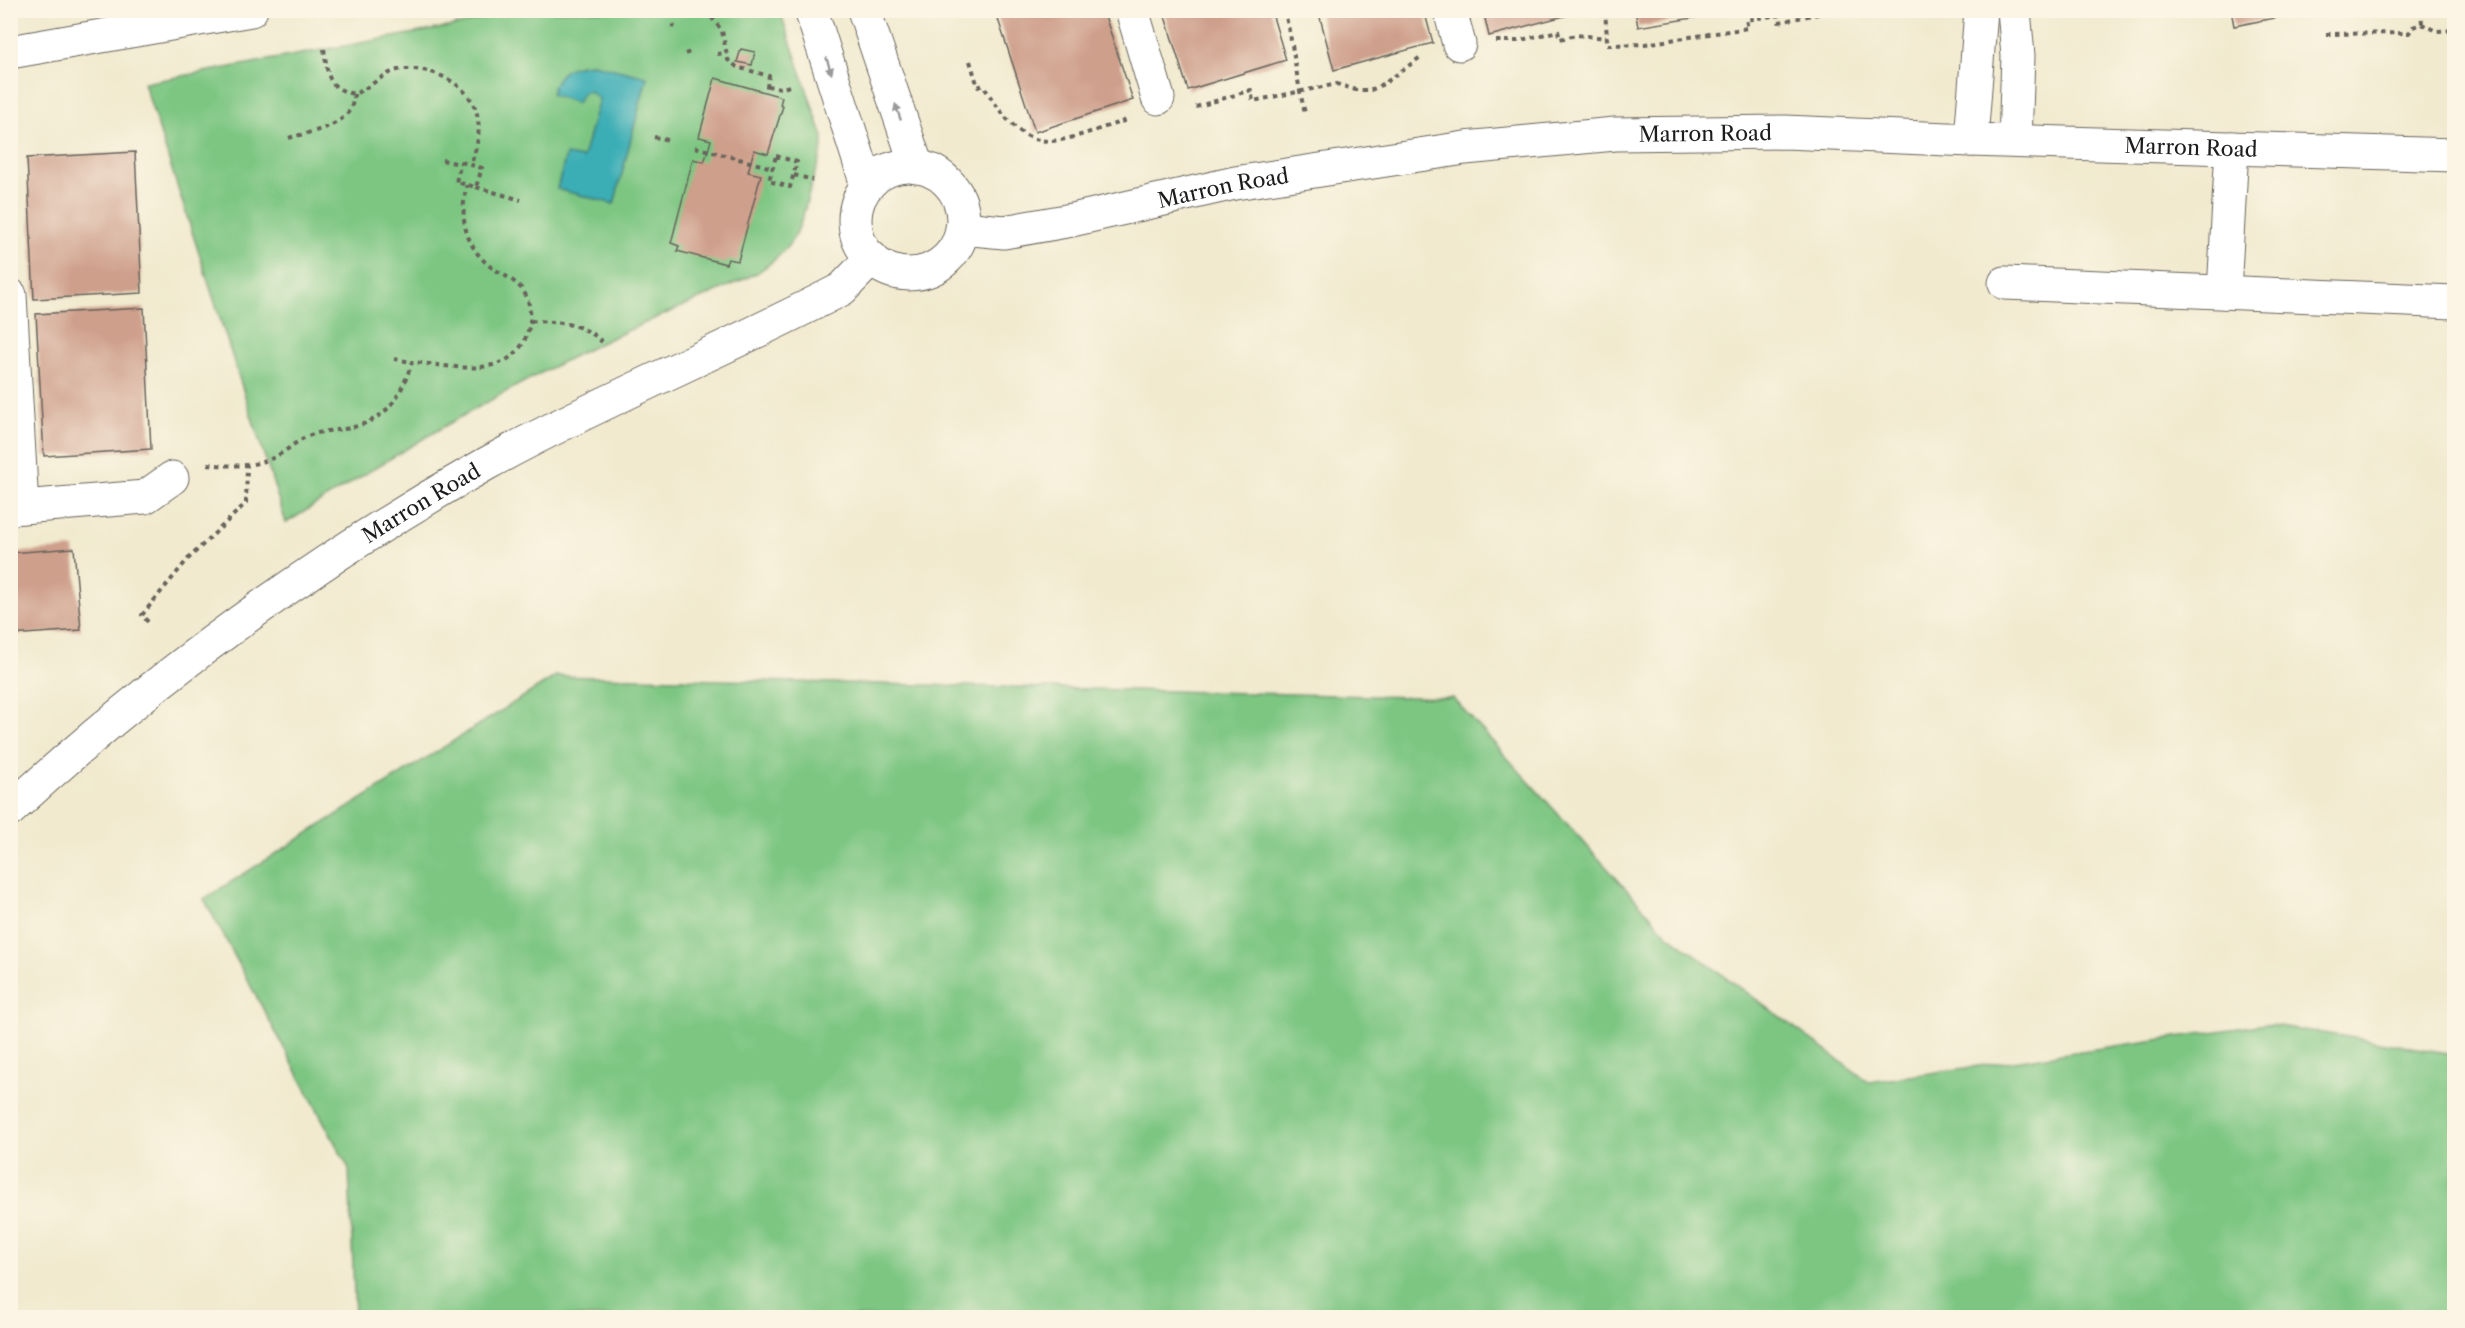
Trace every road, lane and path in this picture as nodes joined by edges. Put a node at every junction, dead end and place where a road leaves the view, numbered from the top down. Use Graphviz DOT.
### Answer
graph roads {
  1 [pos="251,10"];
  2 [pos="706,10"];
  3 [pos="811,10"];
  4 [pos="864,10"];
  5 [pos="1132,10"];
  6 [pos="1284,10"];
  7 [pos="1450,10"];
  8 [pos="1605,10"];
  9 [pos="1837,10"];
  10 [pos="1981,10"];
  11 [pos="2014,10"];
  12 [pos="2421,10"];
  13 [pos="1778,13"];
  14 [pos="2422,24"];
  15 [pos="2454,30"];
  16 [pos="2326,34"];
  17 [pos="1607,38"];
  18 [pos="1459,45"];
  19 [pos="324,49"];
  20 [pos="692,51"];
  21 [pos="10,52"];
  22 [pos="727,53"];
  23 [pos="685,54"];
  24 [pos="717,54"];
  25 [pos="970,61"];
  26 [pos="804,82"];
  27 [pos="767,86"];
  28 [pos="1299,91"];
  29 [pos="765,92"];
  30 [pos="354,94"];
  31 [pos="1158,98"];
  32 [pos="1190,109"];
  33 [pos="1305,113"];
  34 [pos="1130,119"];
  35 [pos="654,136"];
  36 [pos="289,138"];
  37 [pos="668,140"];
  38 [pos="1971,140"];
  39 [pos="2015,141"];
  40 [pos="695,147"];
  41 [pos="2232,148"];
  42 [pos="2454,155"];
  43 [pos="442,160"];
  44 [pos="460,164"];
  45 [pos="471,164"];
  46 [pos="917,167"];
  47 [pos="772,168"];
  48 [pos="794,175"];
  49 [pos="813,180"];
  50 [pos="467,185"];
  51 [pos="867,185"];
  52 [pos="476,187"];
  53 [pos="521,200"];
  54 [pos="962,228"];
  55 [pos="872,258"];
  56 [pos="2005,283"];
  57 [pos="2224,292"];
  58 [pos="10,295"];
  59 [pos="2454,302"];
  60 [pos="531,321"];
  61 [pos="602,342"];
  62 [pos="394,359"];
  63 [pos="412,362"];
  64 [pos="200,463"];
  65 [pos="247,466"];
  66 [pos="172,478"];
  67 [pos="16,507"];
  68 [pos="147,622"];
  69 [pos="10,810"];
  1 -- 21 [label="street"];
  2 -- 22 [label="path"];
  3 -- 51 [label="street, one-way"];
  46 -- 4 [label="street, one-way"];
  5 -- 31 [label="street"];
  6 -- 28 [label="path"];
  7 -- 18 [label="street"];
  8 -- 17 [label="path"];
  9 -- 13 [label="path"];
  10 -- 38 [label="street"];
  11 -- 39 [label="street"];
  12 -- 14 [label="path"];
  13 -- 17 [label="path"];
  14 -- 15 [label="path"];
  14 -- 16 [label="path"];
  17 -- 18 [label="path"];
  18 -- 28 [label="path"];
  19 -- 30 [label="path"];
  20 -- 23 [label="path"];
  22 -- 24 [label="path"];
  22 -- 27 [label="path"];
  25 -- 34 [label="path"];
  26 -- 27 [label="path"];
  27 -- 29 [label="path"];
  28 -- 32 [label="path"];
  28 -- 33 [label="path"];
  30 -- 36 [label="path"];
  30 -- 45 [label="path"];
  35 -- 37 [label="path"];
  38 -- 39 [label="street, Marron Road"];
  38 -- 54 [label="street, Marron Road"];
  39 -- 41 [label="street, Marron Road"];
  40 -- 47 [label="path"];
  41 -- 42 [label="street, Marron Road"];
  41 -- 57 [label="street"];
  43 -- 44 [label="path"];
  44 -- 45 [label="path"];
  44 -- 50 [label="path"];
  45 -- 52 [label="path"];
  46 -- 51 [label="street"];
  46 -- 54 [label="street"];
  47 -- 48 [label="path"];
  47 -- 48 [label="path"];
  48 -- 49 [label="path"];
  50 -- 52 [label="path"];
  50 -- 60 [label="path"];
  51 -- 55 [label="street"];
  52 -- 53 [label="path"];
  54 -- 55 [label="street"];
  55 -- 69 [label="street, Marron Road"];
  56 -- 57 [label="street"];
  57 -- 59 [label="street"];
  58 -- 67 [label="street"];
  60 -- 61 [label="path"];
  60 -- 63 [label="path"];
  62 -- 63 [label="path"];
  63 -- 65 [label="path"];
  64 -- 65 [label="path"];
  65 -- 68 [label="path"];
  66 -- 67 [label="street"];
}
